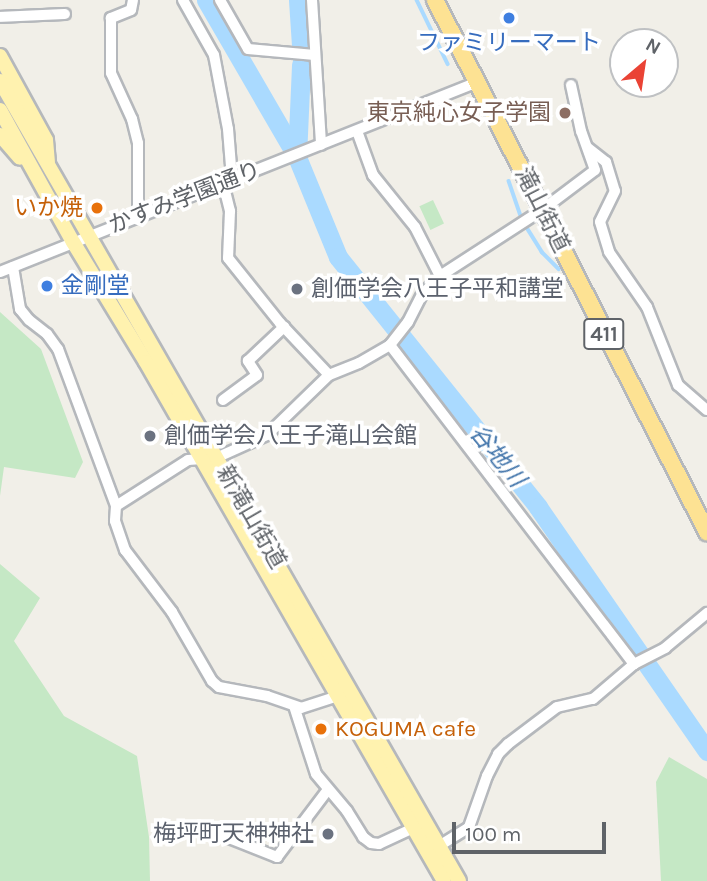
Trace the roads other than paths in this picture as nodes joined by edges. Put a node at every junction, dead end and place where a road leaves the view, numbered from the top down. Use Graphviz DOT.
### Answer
graph roads {
  1 [pos="133,0"];
  2 [pos="183,0"];
  3 [pos="220,0"];
  4 [pos="312,0"];
  5 [pos="435,0"];
  6 [pos="65,14"];
  7 [pos="0,17"];
  8 [pos="315,55"];
  9 [pos="0,56"];
  10 [pos="0,81"];
  11 [pos="475,83"];
  12 [pos="571,85"];
  13 [pos="0,110"];
  14 [pos="357,131"];
  15 [pos="0,135"];
  16 [pos="318,146"];
  17 [pos="586,146"];
  18 [pos="49,165"];
  19 [pos="39,181"];
  20 [pos="227,181"];
  21 [pos="542,210"];
  22 [pos="138,217"];
  23 [pos="89,236"];
  24 [pos="73,242"];
  25 [pos="13,267"];
  26 [pos="0,272"];
  27 [pos="440,276"];
  28 [pos="284,327"];
  29 [pos="391,343"];
  30 [pos="329,375"];
  31 [pos="222,400"];
  32 [pos="707,410"];
  33 [pos="209,459"];
  34 [pos="116,506"];
  35 [pos="707,532"];
  36 [pos="707,613"];
  37 [pos="636,663"];
  38 [pos="338,696"];
  39 [pos="294,706"];
  40 [pos="390,773"];
  41 [pos="327,791"];
  42 [pos="201,827"];
  43 [pos="414,828"];
  44 [pos="439,846"];
  45 [pos="444,881"];
  46 [pos="459,881"];
  1 -- 22 [label="street"];
  2 -- 20 [label="street"];
  3 -- 8 [label="street"];
  4 -- 8 [label="street"];
  5 -- 11 [label="highway, 滝山街道 / 411"];
  6 -- 7 [label="street"];
  8 -- 16 [label="street"];
  9 -- 18 [label="main road"];
  10 -- 18 [label="main road, 新滝山街道"];
  11 -- 14 [label="street"];
  11 -- 21 [label="highway, 滝山街道 / 411"];
  12 -- 17 [label="street"];
  13 -- 19 [label="main road, 新滝山街道"];
  14 -- 16 [label="street"];
  14 -- 27 [label="street"];
  15 -- 19 [label="main road"];
  16 -- 20 [label="street, かすみ学園通り"];
  17 -- 21 [label="street"];
  17 -- 32 [label="street"];
  18 -- 23 [label="main road, 新滝山街道"];
  19 -- 24 [label="main road, 新滝山街道"];
  20 -- 22 [label="street, かすみ学園通り"];
  20 -- 28 [label="street"];
  21 -- 27 [label="street"];
  21 -- 35 [label="highway, 滝山街道 / 411"];
  22 -- 23 [label="street, かすみ学園通り"];
  23 -- 24 [label="street, かすみ学園通り"];
  23 -- 33 [label="main road, 新滝山街道"];
  24 -- 25 [label="street, かすみ学園通り"];
  24 -- 33 [label="main road, 新滝山街道"];
  25 -- 26 [label="street, かすみ学園通り"];
  25 -- 34 [label="street"];
  27 -- 29 [label="street"];
  28 -- 30 [label="street"];
  28 -- 31 [label="street"];
  29 -- 30 [label="street"];
  29 -- 37 [label="street"];
  30 -- 33 [label="street"];
  33 -- 34 [label="street"];
  33 -- 38 [label="main road, 新滝山街道"];
  33 -- 40 [label="main road, 新滝山街道"];
  34 -- 39 [label="street"];
  36 -- 37 [label="street"];
  37 -- 44 [label="street"];
  38 -- 39 [label="street"];
  38 -- 40 [label="main road, 新滝山街道"];
  39 -- 41 [label="street"];
  40 -- 43 [label="main road, 新滝山街道"];
  40 -- 44 [label="main road, 新滝山街道"];
  41 -- 42 [label="street"];
  41 -- 43 [label="street"];
  43 -- 45 [label="main road, 新滝山街道"];
  44 -- 46 [label="main road, 新滝山街道"];
}
